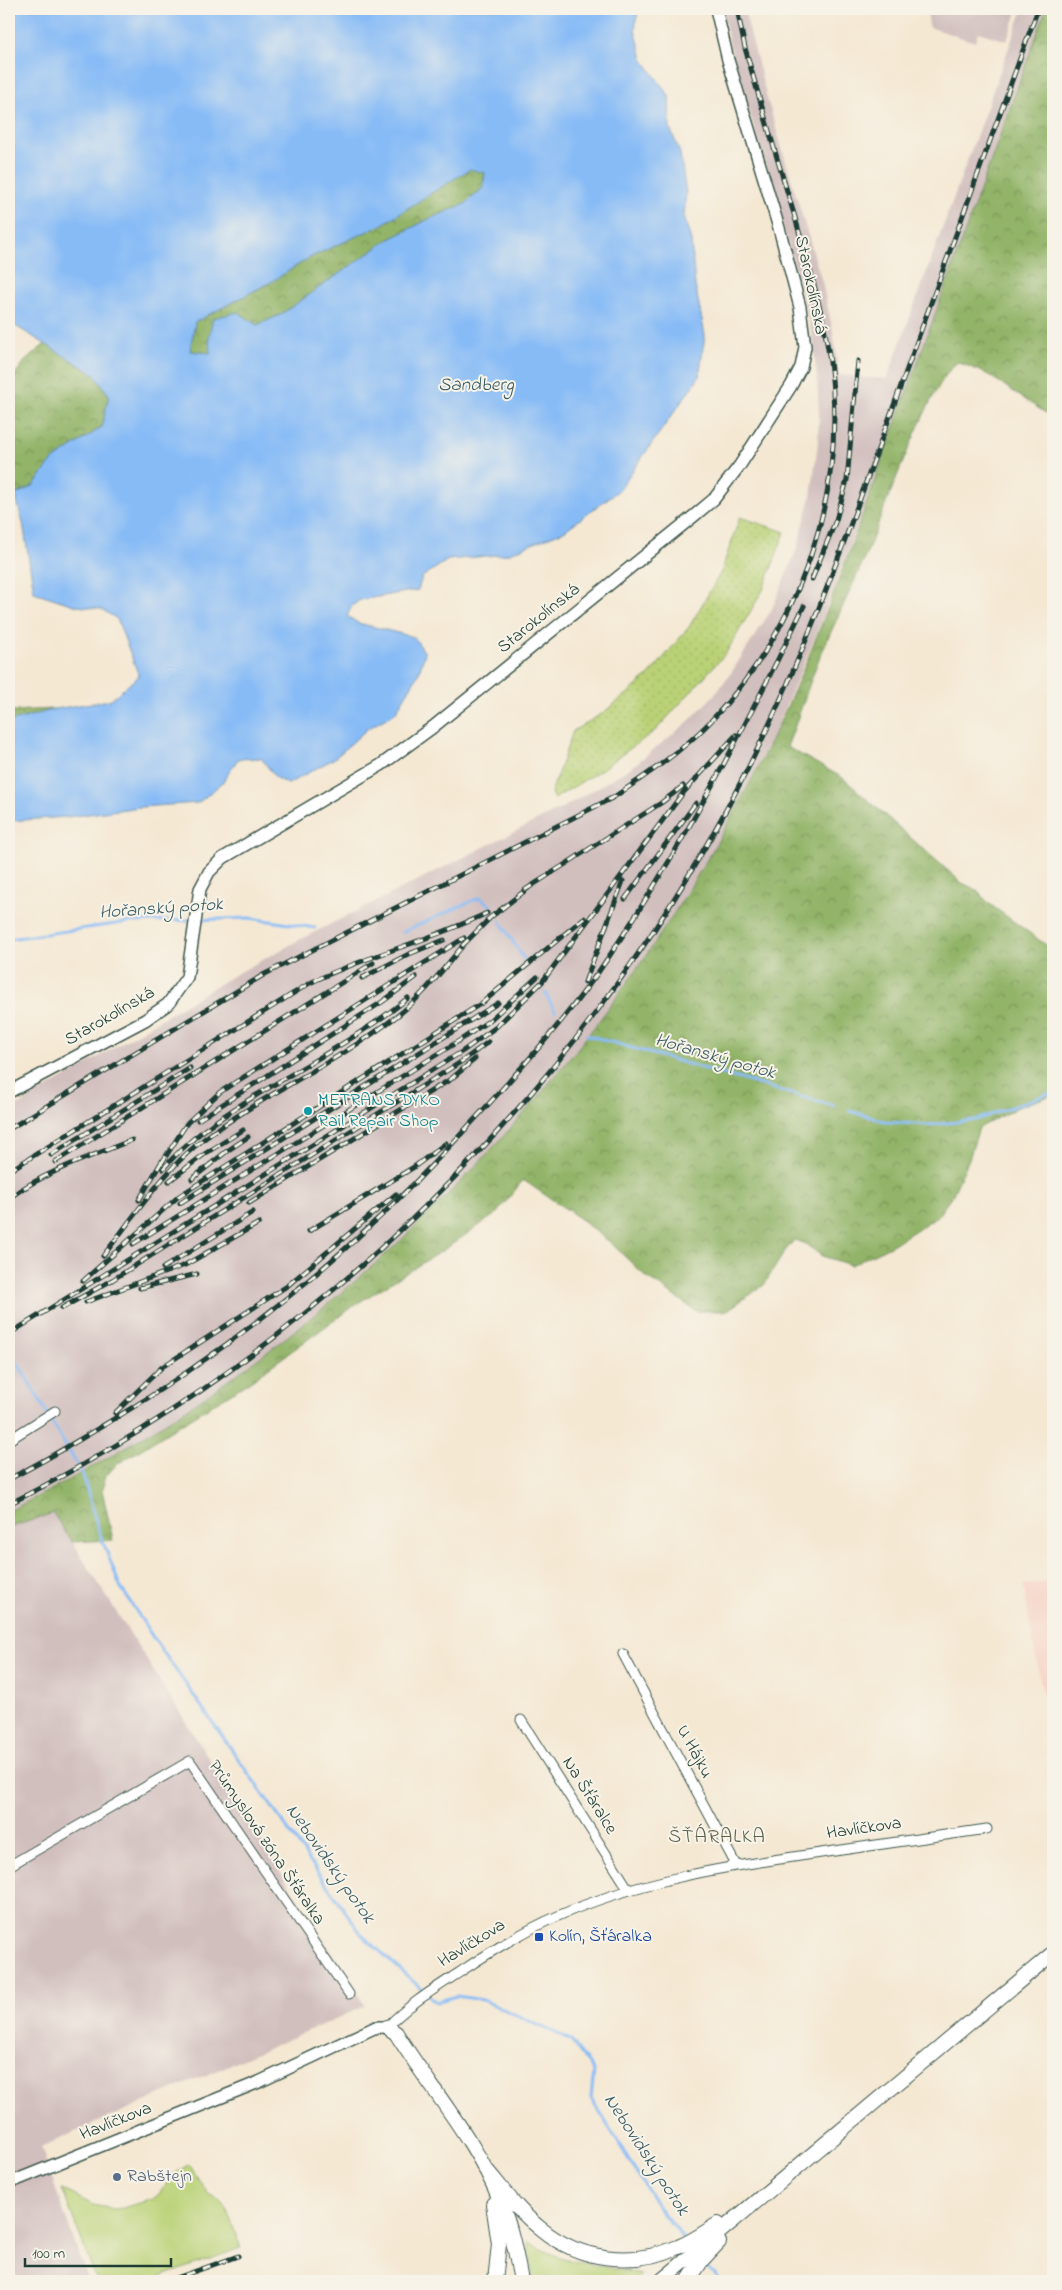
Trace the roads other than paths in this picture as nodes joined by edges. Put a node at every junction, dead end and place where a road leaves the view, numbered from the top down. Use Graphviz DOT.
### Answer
graph roads {
  1 [pos="716,9"];
  2 [pos="9,1092"];
  3 [pos="55,1412"];
  4 [pos="9,1440"];
  5 [pos="623,1654"];
  6 [pos="521,1720"];
  7 [pos="987,1829"];
  8 [pos="736,1865"];
  9 [pos="9,1866"];
  10 [pos="629,1890"];
  11 [pos="1053,1953"];
  12 [pos="349,1994"];
  13 [pos="387,2027"];
  14 [pos="484,2166"];
  15 [pos="9,2183"];
  16 [pos="763,2196"];
  17 [pos="703,2246"];
  18 [pos="691,2264"];
  19 [pos="496,2281"];
  20 [pos="521,2281"];
  21 [pos="661,2281"];
  22 [pos="688,2281"];
  1 -- 2 [label="street, Starokolínská"];
  3 -- 4 [label="street"];
  5 -- 8 [label="street, U Hájku"];
  6 -- 10 [label="street, Na Šťáralce"];
  7 -- 8 [label="street, Havlíčkova"];
  8 -- 10 [label="street, Havlíčkova"];
  9 -- 12 [label="street, Průmyslová zóna Šťáralka"];
  10 -- 13 [label="street, Havlíčkova"];
  11 -- 16 [label="main road"];
  13 -- 14 [label="main road"];
  13 -- 15 [label="street, Havlíčkova"];
  14 -- 17 [label="main road"];
  14 -- 19 [label="main road"];
  14 -- 20 [label="main road"];
  16 -- 17 [label="main road"];
  16 -- 17 [label="main road"];
  17 -- 18 [label="main road"];
  18 -- 21 [label="main road"];
  18 -- 22 [label="main road"];
}
